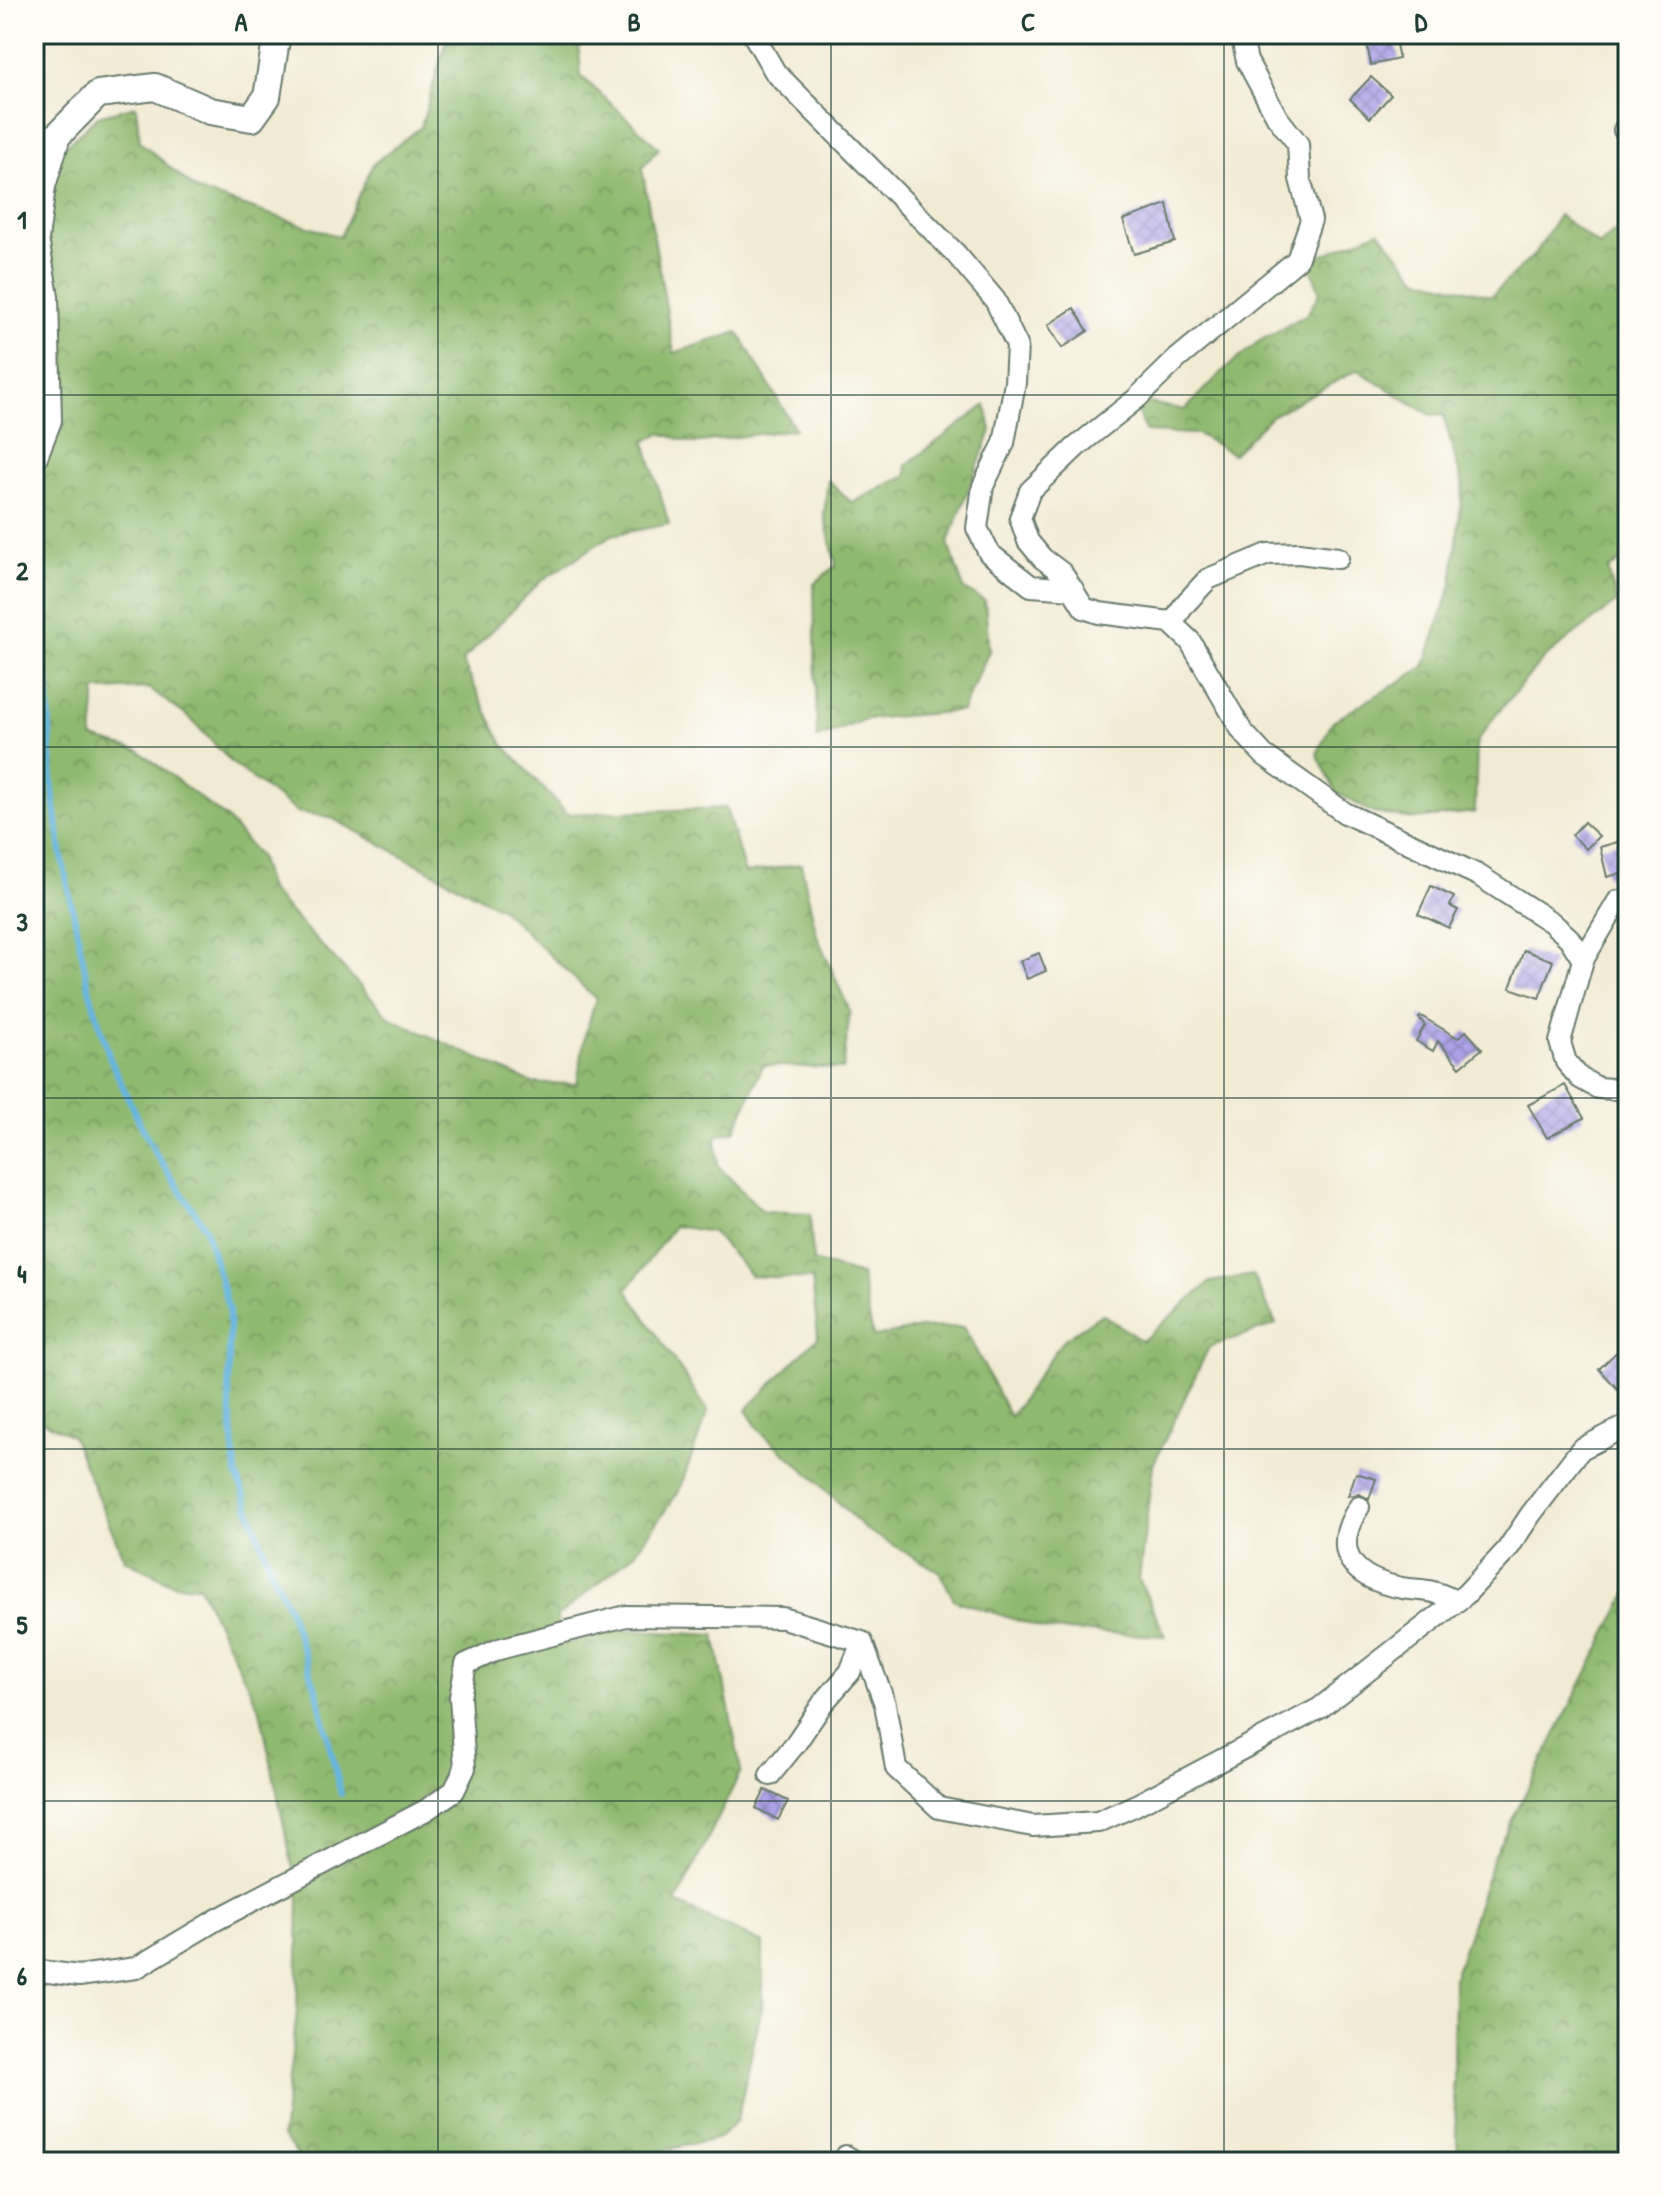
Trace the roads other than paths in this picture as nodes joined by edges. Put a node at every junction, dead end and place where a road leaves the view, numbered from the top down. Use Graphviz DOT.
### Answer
graph roads {
  1 [pos="277,34"];
  2 [pos="753,34"];
  3 [pos="1241,34"];
  4 [pos="34,456"];
  5 [pos="1338,558"];
  6 [pos="1073,589"];
  7 [pos="1170,622"];
  8 [pos="1618,901"];
  9 [pos="1583,960"];
  10 [pos="1628,1090"];
  11 [pos="1628,1425"];
  12 [pos="1359,1507"];
  13 [pos="1456,1601"];
  14 [pos="862,1642"];
  15 [pos="770,1775"];
  16 [pos="34,1970"];
  1 -- 4 [label="street"];
  2 -- 6 [label="street"];
  3 -- 6 [label="street"];
  5 -- 7 [label="street"];
  6 -- 7 [label="street"];
  7 -- 9 [label="street"];
  8 -- 9 [label="street"];
  9 -- 10 [label="street"];
  11 -- 13 [label="street"];
  12 -- 13 [label="street"];
  13 -- 14 [label="street"];
  14 -- 15 [label="street"];
  14 -- 16 [label="street"];
}
